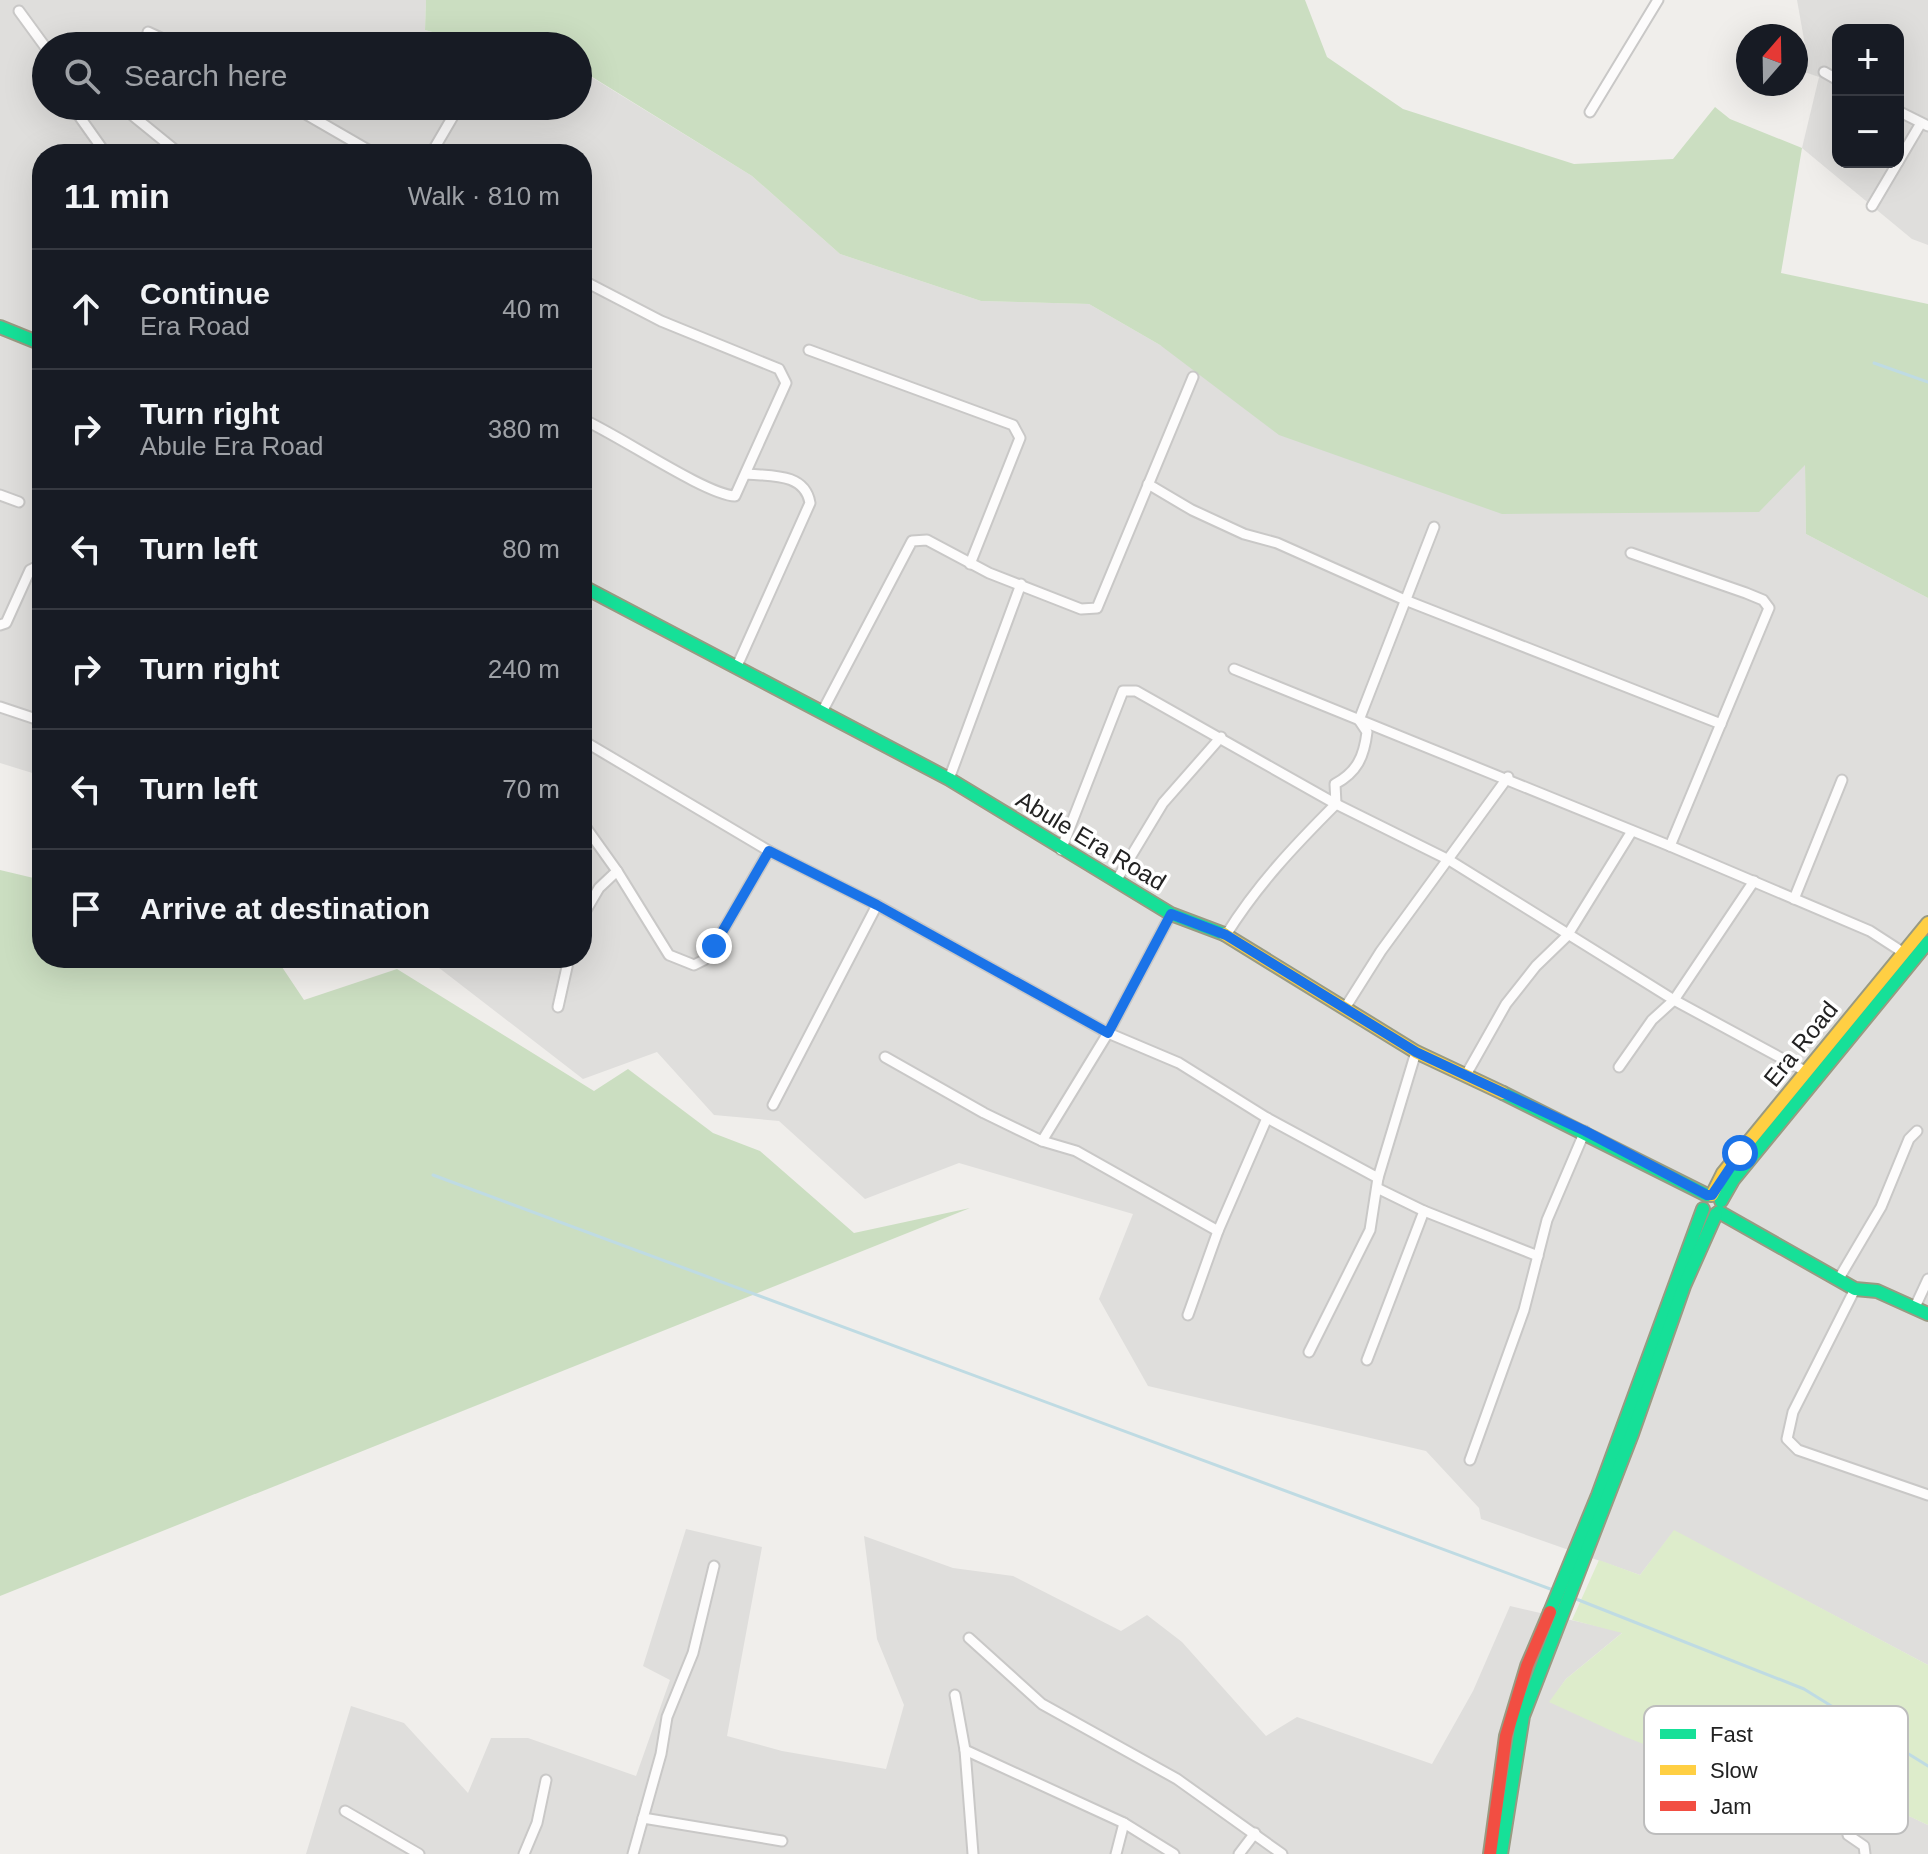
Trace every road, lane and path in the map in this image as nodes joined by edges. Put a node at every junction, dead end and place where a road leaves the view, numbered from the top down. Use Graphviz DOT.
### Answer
graph roads {
  1 [pos="1658,0"];
  2 [pos="19,11"];
  3 [pos="34,32"];
  4 [pos="1824,72"];
  5 [pos="1832,77"];
  6 [pos="1590,112"];
  7 [pos="1904,114"];
  8 [pos="82,120"];
  9 [pos="138,120"];
  10 [pos="316,120"];
  11 [pos="451,120"];
  12 [pos="1924,124"];
  13 [pos="99,144"];
  14 [pos="168,144"];
  15 [pos="358,144"];
  16 [pos="437,144"];
  17 [pos="1904,153"];
  18 [pos="1894,168"];
  19 [pos="1872,206"];
  20 [pos="592,285"];
  21 [pos="0,327"];
  22 [pos="32,340"];
  23 [pos="809,350"];
  24 [pos="1193,377"];
  25 [pos="592,424"];
  26 [pos="747,474"];
  27 [pos="1148,484"];
  28 [pos="0,495"];
  29 [pos="19,502"];
  30 [pos="1434,527"];
  31 [pos="1631,553"];
  32 [pos="970,564"];
  33 [pos="32,569"];
  34 [pos="1021,584"];
  35 [pos="592,591"];
  36 [pos="1405,600"];
  37 [pos="0,625"];
  38 [pos="737,666"];
  39 [pos="1234,669"];
  40 [pos="0,707"];
  41 [pos="822,712"];
  42 [pos="32,718"];
  43 [pos="1359,720"];
  44 [pos="1721,724"];
  45 [pos="1221,737"];
  46 [pos="592,746"];
  47 [pos="1508,777"];
  48 [pos="949,779"];
  49 [pos="1842,780"];
  50 [pos="1336,804"];
  51 [pos="1632,831"];
  52 [pos="592,836"];
  53 [pos="1670,846"];
  54 [pos="1061,850"];
  55 [pos="769,851"];
  56 [pos="1449,860"];
  57 [pos="617,871"];
  58 [pos="1116,881"];
  59 [pos="1754,881"];
  60 [pos="1794,899"];
  61 [pos="592,900"];
  62 [pos="877,905"];
  63 [pos="1171,914"];
  64 [pos="1928,923"];
  65 [pos="1226,935"];
  66 [pos="1567,936"];
  67 [pos="1928,942"];
  68 [pos="1904,953"];
  69 [pos="567,968"];
  70 [pos="1674,1000"];
  71 [pos="558,1007"];
  72 [pos="1345,1008"];
  73 [pos="1108,1033"];
  74 [pos="1416,1052"];
  75 [pos="885,1057"];
  76 [pos="1619,1067"];
  77 [pos="1805,1071"];
  78 [pos="1467,1073"];
  79 [pos="773,1105"];
  80 [pos="1267,1118"];
  81 [pos="1585,1131"];
  82 [pos="1917,1131"];
  83 [pos="1042,1141"];
  84 [pos="1378,1178"];
  85 [pos="1379,1189"];
  86 [pos="1715,1203"];
  87 [pos="1424,1211"];
  88 [pos="1218,1231"];
  89 [pos="1538,1256"];
  90 [pos="1928,1279"];
  91 [pos="1838,1280"];
  92 [pos="1855,1289"];
  93 [pos="1915,1307"];
  94 [pos="1928,1314"];
  95 [pos="1188,1315"];
  96 [pos="1309,1352"];
  97 [pos="1367,1360"];
  98 [pos="1470,1460"];
  99 [pos="1928,1495"];
  100 [pos="714,1566"];
  101 [pos="1572,1570"];
  102 [pos="1554,1613"];
  103 [pos="969,1638"];
  104 [pos="955,1695"];
  105 [pos="965,1750"];
  106 [pos="546,1780"];
  107 [pos="345,1811"];
  108 [pos="643,1818"];
  109 [pos="1124,1823"];
  110 [pos="1255,1833"];
  111 [pos="1848,1835"];
  112 [pos="782,1841"];
  113 [pos="419,1854"];
  114 [pos="524,1854"];
  115 [pos="633,1854"];
  116 [pos="973,1854"];
  117 [pos="1116,1854"];
  118 [pos="1174,1854"];
  119 [pos="1239,1854"];
  120 [pos="1282,1854"];
  121 [pos="1490,1854"];
  122 [pos="1501,1854"];
  123 [pos="1865,1854"];
  1 -- 6 [label="street"];
  2 -- 3 [label="street"];
  4 -- 5 [label="street"];
  7 -- 12 [label="street"];
  8 -- 13 [label="street"];
  9 -- 14 [label="street"];
  10 -- 15 [label="street"];
  11 -- 16 [label="street"];
  12 -- 17 [label="street"];
  18 -- 19 [label="street"];
  20 -- 26 [label="street"];
  21 -- 22 [label="main road"];
  23 -- 32 [label="street"];
  24 -- 27 [label="street"];
  25 -- 26 [label="street"];
  26 -- 38 [label="street"];
  27 -- 34 [label="street"];
  27 -- 36 [label="street"];
  28 -- 29 [label="street"];
  30 -- 36 [label="street"];
  31 -- 44 [label="street"];
  32 -- 34 [label="street"];
  32 -- 41 [label="street"];
  33 -- 37 [label="street"];
  34 -- 48 [label="street"];
  35 -- 38 [label="main road, Abule Era Road"];
  36 -- 43 [label="street"];
  36 -- 44 [label="street"];
  38 -- 41 [label="main road, Abule Era Road"];
  39 -- 43 [label="street"];
  40 -- 42 [label="street"];
  41 -- 48 [label="main road, Abule Era Road"];
  43 -- 47 [label="street"];
  43 -- 50 [label="street"];
  44 -- 53 [label="street"];
  45 -- 50 [label="street"];
  45 -- 54 [label="street"];
  45 -- 58 [label="street"];
  46 -- 55 [label="street"];
  47 -- 51 [label="street"];
  47 -- 56 [label="street"];
  48 -- 54 [label="main road, Abule Era Road"];
  49 -- 60 [label="street"];
  50 -- 56 [label="street"];
  50 -- 65 [label="street"];
  51 -- 53 [label="street"];
  51 -- 66 [label="street"];
  52 -- 57 [label="street"];
  53 -- 59 [label="street"];
  54 -- 58 [label="main road, Abule Era Road"];
  55 -- 57 [label="street"];
  55 -- 62 [label="street"];
  56 -- 66 [label="street"];
  56 -- 72 [label="street"];
  57 -- 61 [label="street"];
  58 -- 63 [label="main road, Abule Era Road"];
  59 -- 60 [label="street"];
  59 -- 70 [label="street"];
  60 -- 68 [label="street"];
  62 -- 73 [label="street"];
  62 -- 79 [label="street"];
  63 -- 65 [label="main road, Abule Era Road"];
  63 -- 73 [label="street"];
  64 -- 68 [label="main road, Era Road"];
  65 -- 72 [label="main road, Abule Era Road"];
  66 -- 70 [label="street"];
  66 -- 78 [label="street"];
  67 -- 86 [label="main road"];
  68 -- 77 [label="main road, Era Road"];
  69 -- 71 [label="street"];
  70 -- 76 [label="street"];
  70 -- 77 [label="street"];
  72 -- 74 [label="main road, Abule Era Road"];
  73 -- 80 [label="street"];
  73 -- 83 [label="street"];
  74 -- 78 [label="main road, Abule Era Road"];
  74 -- 84 [label="street"];
  75 -- 83 [label="street"];
  77 -- 86 [label="main road, Era Road"];
  78 -- 81 [label="main road, Abule Era Road"];
  80 -- 84 [label="street"];
  80 -- 88 [label="street"];
  81 -- 86 [label="main road, Abule Era Road"];
  81 -- 89 [label="street"];
  82 -- 91 [label="street"];
  83 -- 88 [label="street"];
  84 -- 85 [label="street"];
  85 -- 87 [label="street"];
  85 -- 96 [label="street"];
  86 -- 91 [label="main road, Abule Era Road"];
  86 -- 101 [label="main road"];
  86 -- 101 [label="main road"];
  87 -- 89 [label="street"];
  87 -- 97 [label="street"];
  88 -- 95 [label="street"];
  89 -- 98 [label="street"];
  90 -- 93 [label="street"];
  91 -- 92 [label="main road, Abule Era Road"];
  92 -- 93 [label="main road, Abule Era Road"];
  92 -- 99 [label="street"];
  93 -- 94 [label="main road, Abule Era Road"];
  100 -- 108 [label="street"];
  101 -- 102 [label="main road"];
  102 -- 121 [label="main road"];
  102 -- 122 [label="main road"];
  103 -- 110 [label="street"];
  104 -- 105 [label="street"];
  105 -- 109 [label="street"];
  105 -- 116 [label="street"];
  106 -- 114 [label="street"];
  107 -- 113 [label="street"];
  108 -- 112 [label="street"];
  108 -- 115 [label="street"];
  109 -- 117 [label="street"];
  109 -- 118 [label="street"];
  110 -- 119 [label="street"];
  110 -- 120 [label="street"];
  111 -- 123 [label="street"];
}
